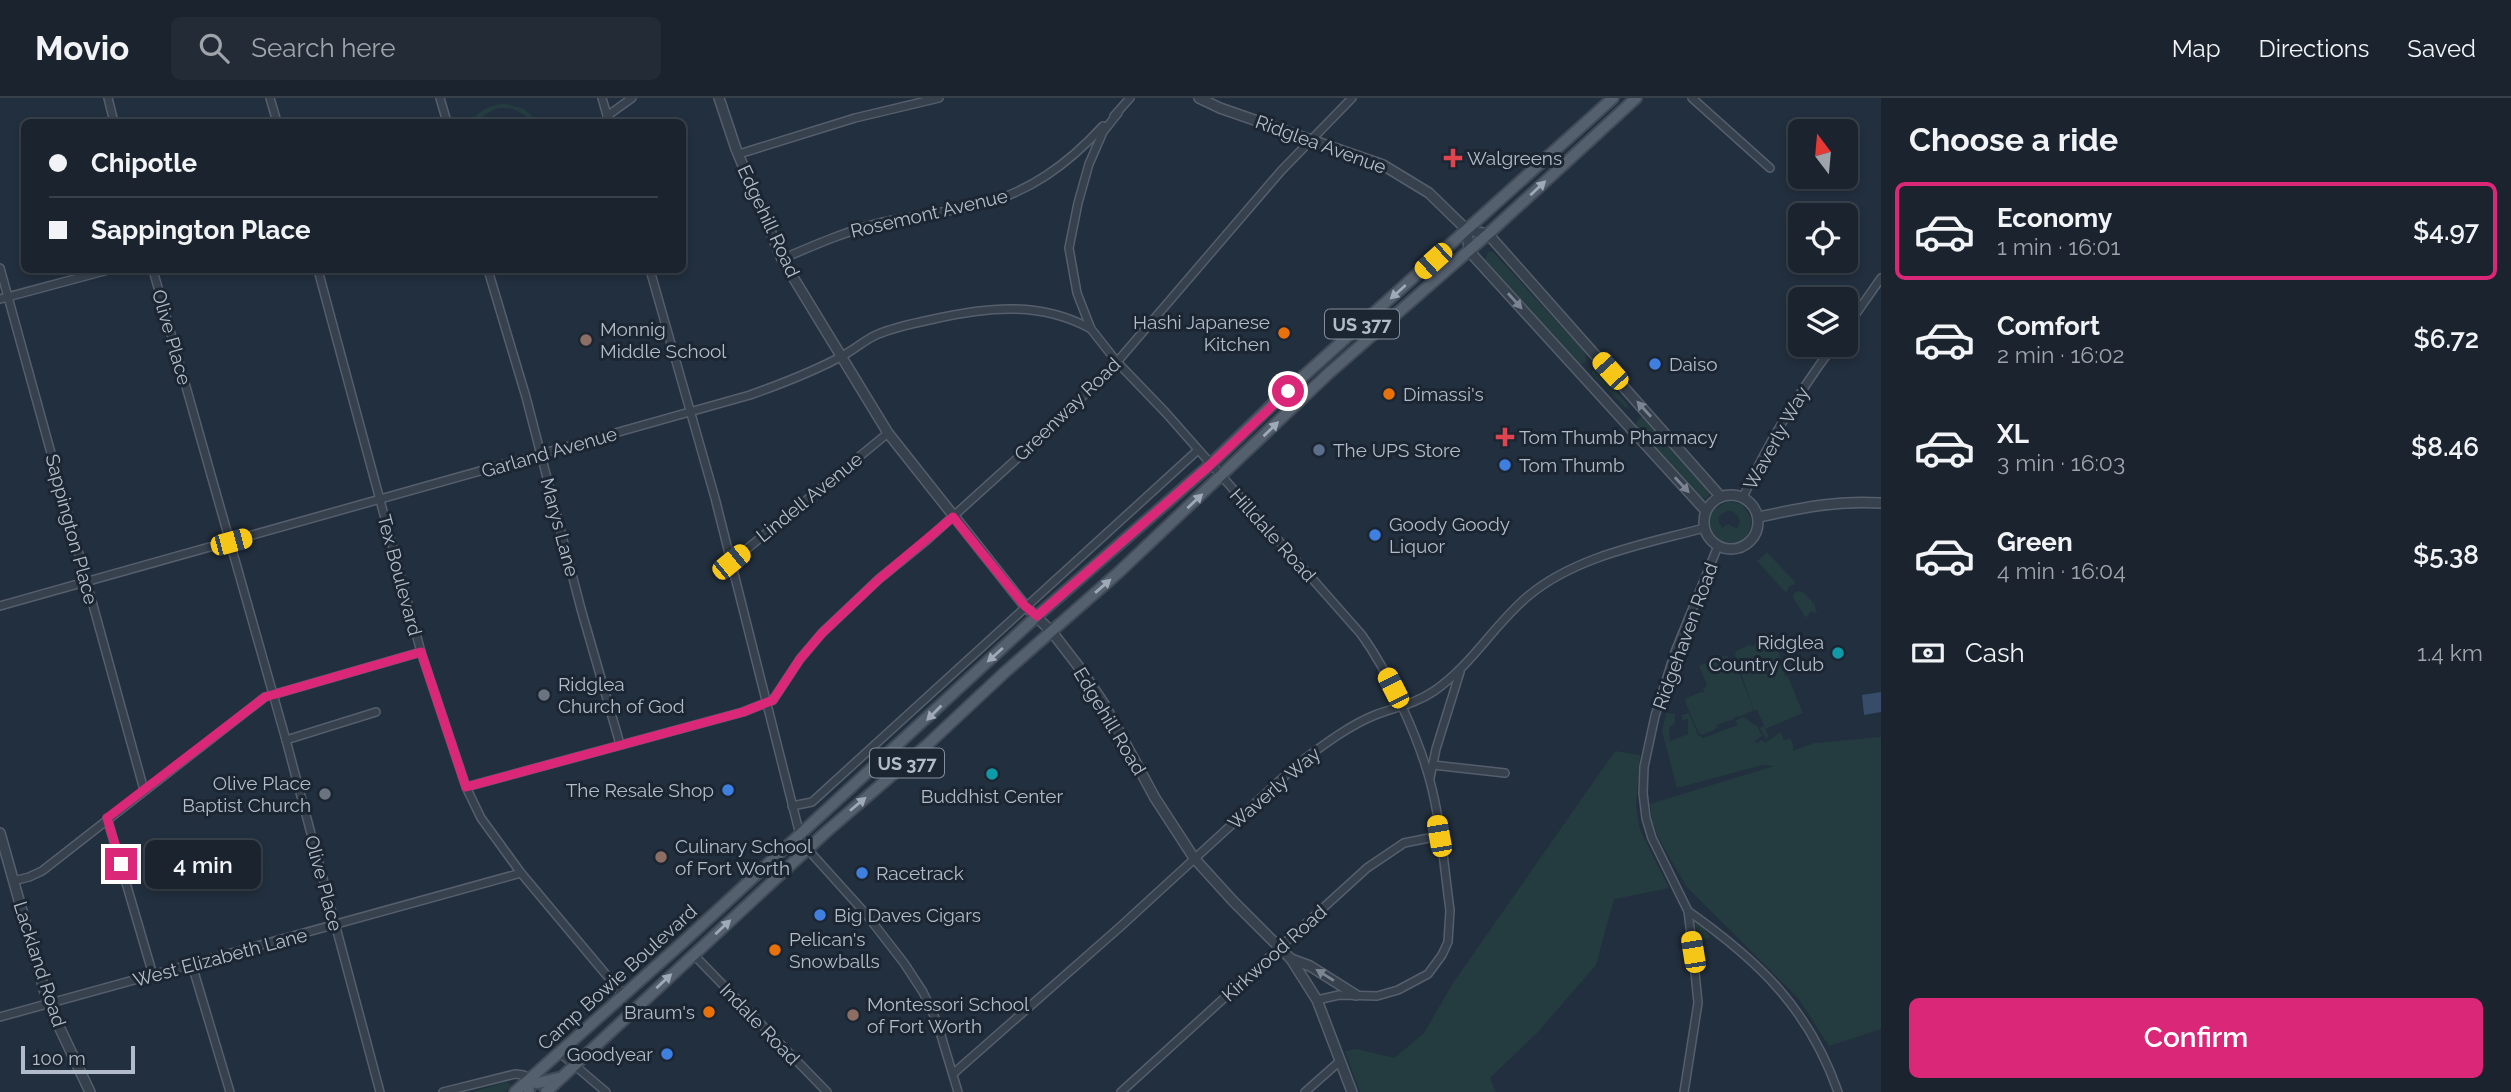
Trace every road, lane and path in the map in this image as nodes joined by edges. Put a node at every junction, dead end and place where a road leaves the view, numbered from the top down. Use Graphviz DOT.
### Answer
graph roads {
  1 [pos="108,98"];
  2 [pos="270,98"];
  3 [pos="440,98"];
  4 [pos="602,98"];
  5 [pos="632,98"];
  6 [pos="719,98"];
  7 [pos="939,98"];
  8 [pos="1130,98"];
  9 [pos="1199,98"];
  10 [pos="1352,98"];
  11 [pos="1613,98"];
  12 [pos="1636,98"];
  13 [pos="1692,98"];
  14 [pos="1118,113"];
  15 [pos="113,119"];
  16 [pos="276,119"];
  17 [pos="446,119"];
  18 [pos="608,119"];
  19 [pos="1310,139"];
  20 [pos="739,155"];
  21 [pos="1770,167"];
  22 [pos="1467,230"];
  23 [pos="1488,234"];
  24 [pos="1469,251"];
  25 [pos="782,258"];
  26 [pos="0,268"];
  27 [pos="97,273"];
  28 [pos="154,273"];
  29 [pos="319,273"];
  30 [pos="489,273"];
  31 [pos="651,273"];
  32 [pos="1881,278"];
  33 [pos="4,298"];
  34 [pos="1858,311"];
  35 [pos="1091,329"];
  36 [pos="1352,333"];
  37 [pos="842,356"];
  38 [pos="1825,357"];
  39 [pos="1117,362"];
  40 [pos="1329,373"];
  41 [pos="691,412"];
  42 [pos="888,433"];
  43 [pos="1198,450"];
  44 [pos="541,455"];
  45 [pos="1210,465"];
  46 [pos="1222,477"];
  47 [pos="1721,497"];
  48 [pos="1743,497"];
  49 [pos="380,501"];
  50 [pos="1881,503"];
  51 [pos="1706,511"];
  52 [pos="953,517"];
  53 [pos="1759,517"];
  54 [pos="1704,528"];
  55 [pos="231,542"];
  56 [pos="1718,546"];
  57 [pos="731,562"];
  58 [pos="85,582"];
  59 [pos="0,606"];
  60 [pos="1025,606"];
  61 [pos="1037,616"];
  62 [pos="1052,632"];
  63 [pos="421,652"];
  64 [pos="1460,671"];
  65 [pos="273,693"];
  66 [pos="767,703"];
  67 [pos="1403,708"];
  68 [pos="376,712"];
  69 [pos="915,731"];
  70 [pos="286,740"];
  71 [pos="620,744"];
  72 [pos="927,744"];
  73 [pos="1433,765"];
  74 [pos="1504,774"];
  75 [pos="1430,780"];
  76 [pos="466,787"];
  77 [pos="144,789"];
  78 [pos="792,806"];
  79 [pos="107,818"];
  80 [pos="0,833"];
  81 [pos="799,835"];
  82 [pos="1439,836"];
  83 [pos="807,849"];
  84 [pos="1194,858"];
  85 [pos="522,873"];
  86 [pos="13,881"];
  87 [pos="1688,911"];
  88 [pos="335,926"];
  89 [pos="682,943"];
  90 [pos="1279,948"];
  91 [pos="693,954"];
  92 [pos="1291,959"];
  93 [pos="192,965"];
  94 [pos="153,975"];
  95 [pos="1356,995"];
  96 [pos="624,996"];
  97 [pos="1317,1000"];
  98 [pos="49,1003"];
  99 [pos="636,1008"];
  100 [pos="0,1017"];
  101 [pos="559,1052"];
  102 [pos="1340,1061"];
  103 [pos="574,1066"];
  104 [pos="954,1073"];
  105 [pos="564,1076"];
  106 [pos="528,1087"];
  107 [pos="90,1092"];
  108 [pos="230,1092"];
  109 [pos="380,1092"];
  110 [pos="443,1092"];
  111 [pos="515,1092"];
  112 [pos="546,1092"];
  113 [pos="606,1092"];
  114 [pos="827,1092"];
  115 [pos="958,1092"];
  116 [pos="1121,1092"];
  117 [pos="1305,1092"];
  118 [pos="1352,1092"];
  119 [pos="1685,1092"];
  120 [pos="1838,1092"];
  1 -- 15 [label="street"];
  2 -- 16 [label="street"];
  3 -- 17 [label="street"];
  4 -- 18 [label="street"];
  5 -- 18 [label="street"];
  6 -- 20 [label="street, Edgehill Road"];
  7 -- 20 [label="street"];
  8 -- 14 [label="street, Rosemont Avenue"];
  9 -- 19 [label="street, Ridglea Avenue"];
  10 -- 19 [label="street, Greenway Road"];
  11 -- 22 [label="main road, Camp Bowie Boulevard / US 377"];
  23 -- 12 [label="main road, Camp Bowie Boulevard / US 377, one-way"];
  13 -- 21 [label="street"];
  14 -- 25 [label="street, Rosemont Avenue"];
  14 -- 35 [label="street, Hilldale Road"];
  19 -- 22 [label="street, Ridglea Avenue"];
  19 -- 39 [label="street, Greenway Road"];
  20 -- 25 [label="street, Edgehill Road"];
  22 -- 23 [label="street"];
  22 -- 24 [label="street"];
  22 -- 36 [label="main road, Camp Bowie Boulevard / US 377, one-way"];
  23 -- 24 [label="main road, Camp Bowie Boulevard / US 377"];
  47 -- 23 [label="street, one-way"];
  24 -- 40 [label="main road, Camp Bowie Boulevard / US 377"];
  24 -- 51 [label="street, one-way"];
  25 -- 37 [label="street, Edgehill Road"];
  26 -- 33 [label="street, Sappington Place"];
  27 -- 33 [label="street"];
  28 -- 55 [label="street, Olive Place"];
  29 -- 49 [label="street, Tex Boulevard"];
  30 -- 44 [label="street, Marys Lane"];
  31 -- 41 [label="street"];
  32 -- 34 [label="street"];
  33 -- 58 [label="street, Sappington Place"];
  35 -- 37 [label="street, Garland Avenue"];
  35 -- 39 [label="street, Hilldale Road"];
  36 -- 40 [label="main road"];
  36 -- 45 [label="main road, Camp Bowie Boulevard / US 377"];
  37 -- 41 [label="street, Garland Avenue"];
  37 -- 42 [label="street, Edgehill Road"];
  38 -- 48 [label="street, Waverly Way"];
  39 -- 43 [label="street, Hilldale Road"];
  39 -- 52 [label="street, Greenway Road"];
  46 -- 40 [label="main road, Camp Bowie Boulevard / US 377, one-way"];
  41 -- 44 [label="street, Garland Avenue"];
  41 -- 57 [label="street"];
  42 -- 52 [label="street, Edgehill Road"];
  42 -- 57 [label="street, Lindell Avenue"];
  43 -- 45 [label="street, Hilldale Road"];
  43 -- 60 [label="street"];
  44 -- 49 [label="street, Garland Avenue"];
  44 -- 71 [label="street, Marys Lane"];
  45 -- 46 [label="street, Hilldale Road"];
  45 -- 61 [label="main road, Camp Bowie Boulevard / US 377"];
  62 -- 46 [label="main road, Camp Bowie Boulevard / US 377, one-way"];
  46 -- 67 [label="street, Hilldale Road"];
  47 -- 48 [label="street"];
  47 -- 51 [label="street"];
  48 -- 53 [label="street"];
  49 -- 55 [label="street, Garland Avenue"];
  49 -- 63 [label="street, Tex Boulevard"];
  50 -- 53 [label="street"];
  51 -- 54 [label="street"];
  52 -- 60 [label="street, Edgehill Road"];
  52 -- 66 [label="street, Greenway Road"];
  53 -- 56 [label="street"];
  54 -- 56 [label="street"];
  54 -- 64 [label="street, Waverly Way"];
  55 -- 58 [label="street, Garland Avenue"];
  55 -- 65 [label="street, Olive Place"];
  56 -- 87 [label="street, Ridgehaven Road"];
  57 -- 66 [label="street"];
  58 -- 59 [label="street, Garland Avenue"];
  58 -- 77 [label="street, Sappington Place"];
  60 -- 61 [label="street, Edgehill Road"];
  60 -- 78 [label="street"];
  61 -- 62 [label="street, Edgehill Road"];
  61 -- 69 [label="main road, Camp Bowie Boulevard / US 377, one-way"];
  62 -- 72 [label="main road, Camp Bowie Boulevard / US 377"];
  62 -- 84 [label="street, Edgehill Road"];
  63 -- 65 [label="street"];
  63 -- 76 [label="street, Tex Boulevard"];
  64 -- 67 [label="street, Waverly Way"];
  64 -- 73 [label="street, Hilldale Road"];
  65 -- 70 [label="street, Olive Place"];
  65 -- 77 [label="street"];
  66 -- 71 [label="street"];
  66 -- 78 [label="street"];
  67 -- 75 [label="street, Hilldale Road"];
  67 -- 84 [label="street, Waverly Way"];
  68 -- 70 [label="street"];
  69 -- 72 [label="main road"];
  69 -- 81 [label="main road, Camp Bowie Boulevard / US 377"];
  70 -- 88 [label="street, Olive Place"];
  71 -- 76 [label="street"];
  83 -- 72 [label="main road, Camp Bowie Boulevard / US 377, one-way"];
  73 -- 74 [label="street"];
  73 -- 75 [label="street, Hilldale Road"];
  75 -- 82 [label="street, Hilldale Road"];
  76 -- 85 [label="street, Tex Boulevard"];
  77 -- 79 [label="street"];
  78 -- 81 [label="street"];
  79 -- 86 [label="street"];
  79 -- 94 [label="street"];
  80 -- 86 [label="street, Lackland Road"];
  81 -- 83 [label="street"];
  81 -- 89 [label="main road, Camp Bowie Boulevard / US 377"];
  82 -- 90 [label="street, Kirkwood Road"];
  82 -- 95 [label="street, Hilldale Road"];
  91 -- 83 [label="main road, Camp Bowie Boulevard / US 377, one-way"];
  83 -- 104 [label="street"];
  84 -- 90 [label="street, Edgehill Road"];
  84 -- 104 [label="street, Waverly Way"];
  85 -- 88 [label="street, West Elizabeth Lane"];
  85 -- 96 [label="street, Tex Boulevard"];
  86 -- 98 [label="street, Lackland Road"];
  87 -- 119 [label="street, Ridgehaven Road"];
  87 -- 120 [label="street"];
  88 -- 93 [label="street, West Elizabeth Lane"];
  88 -- 109 [label="street, Olive Place"];
  89 -- 91 [label="main road"];
  89 -- 96 [label="main road, Camp Bowie Boulevard / US 377"];
  90 -- 92 [label="street, Edgehill Road"];
  90 -- 116 [label="street, Kirkwood Road"];
  99 -- 91 [label="main road, Camp Bowie Boulevard / US 377, one-way"];
  91 -- 114 [label="street, Indale Road"];
  95 -- 92 [label="street, one-way"];
  92 -- 97 [label="street, Edgehill Road"];
  93 -- 94 [label="street, West Elizabeth Lane"];
  93 -- 108 [label="street"];
  94 -- 98 [label="street, West Elizabeth Lane"];
  95 -- 97 [label="street, Hilldale Road"];
  96 -- 99 [label="main road"];
  96 -- 101 [label="main road, Camp Bowie Boulevard / US 377"];
  97 -- 102 [label="street, Edgehill Road"];
  98 -- 100 [label="street, West Elizabeth Lane"];
  98 -- 107 [label="street, Lackland Road"];
  99 -- 103 [label="main road, Camp Bowie Boulevard / US 377"];
  101 -- 103 [label="street"];
  101 -- 106 [label="main road, Camp Bowie Boulevard / US 377"];
  102 -- 117 [label="street"];
  102 -- 118 [label="street, Edgehill Road"];
  103 -- 105 [label="main road, Camp Bowie Boulevard / US 377"];
  103 -- 113 [label="street"];
  104 -- 115 [label="street"];
  105 -- 106 [label="main road"];
  105 -- 112 [label="main road, Camp Bowie Boulevard / US 377"];
  106 -- 110 [label="street"];
  106 -- 111 [label="main road, Camp Bowie Boulevard / US 377"];
}
